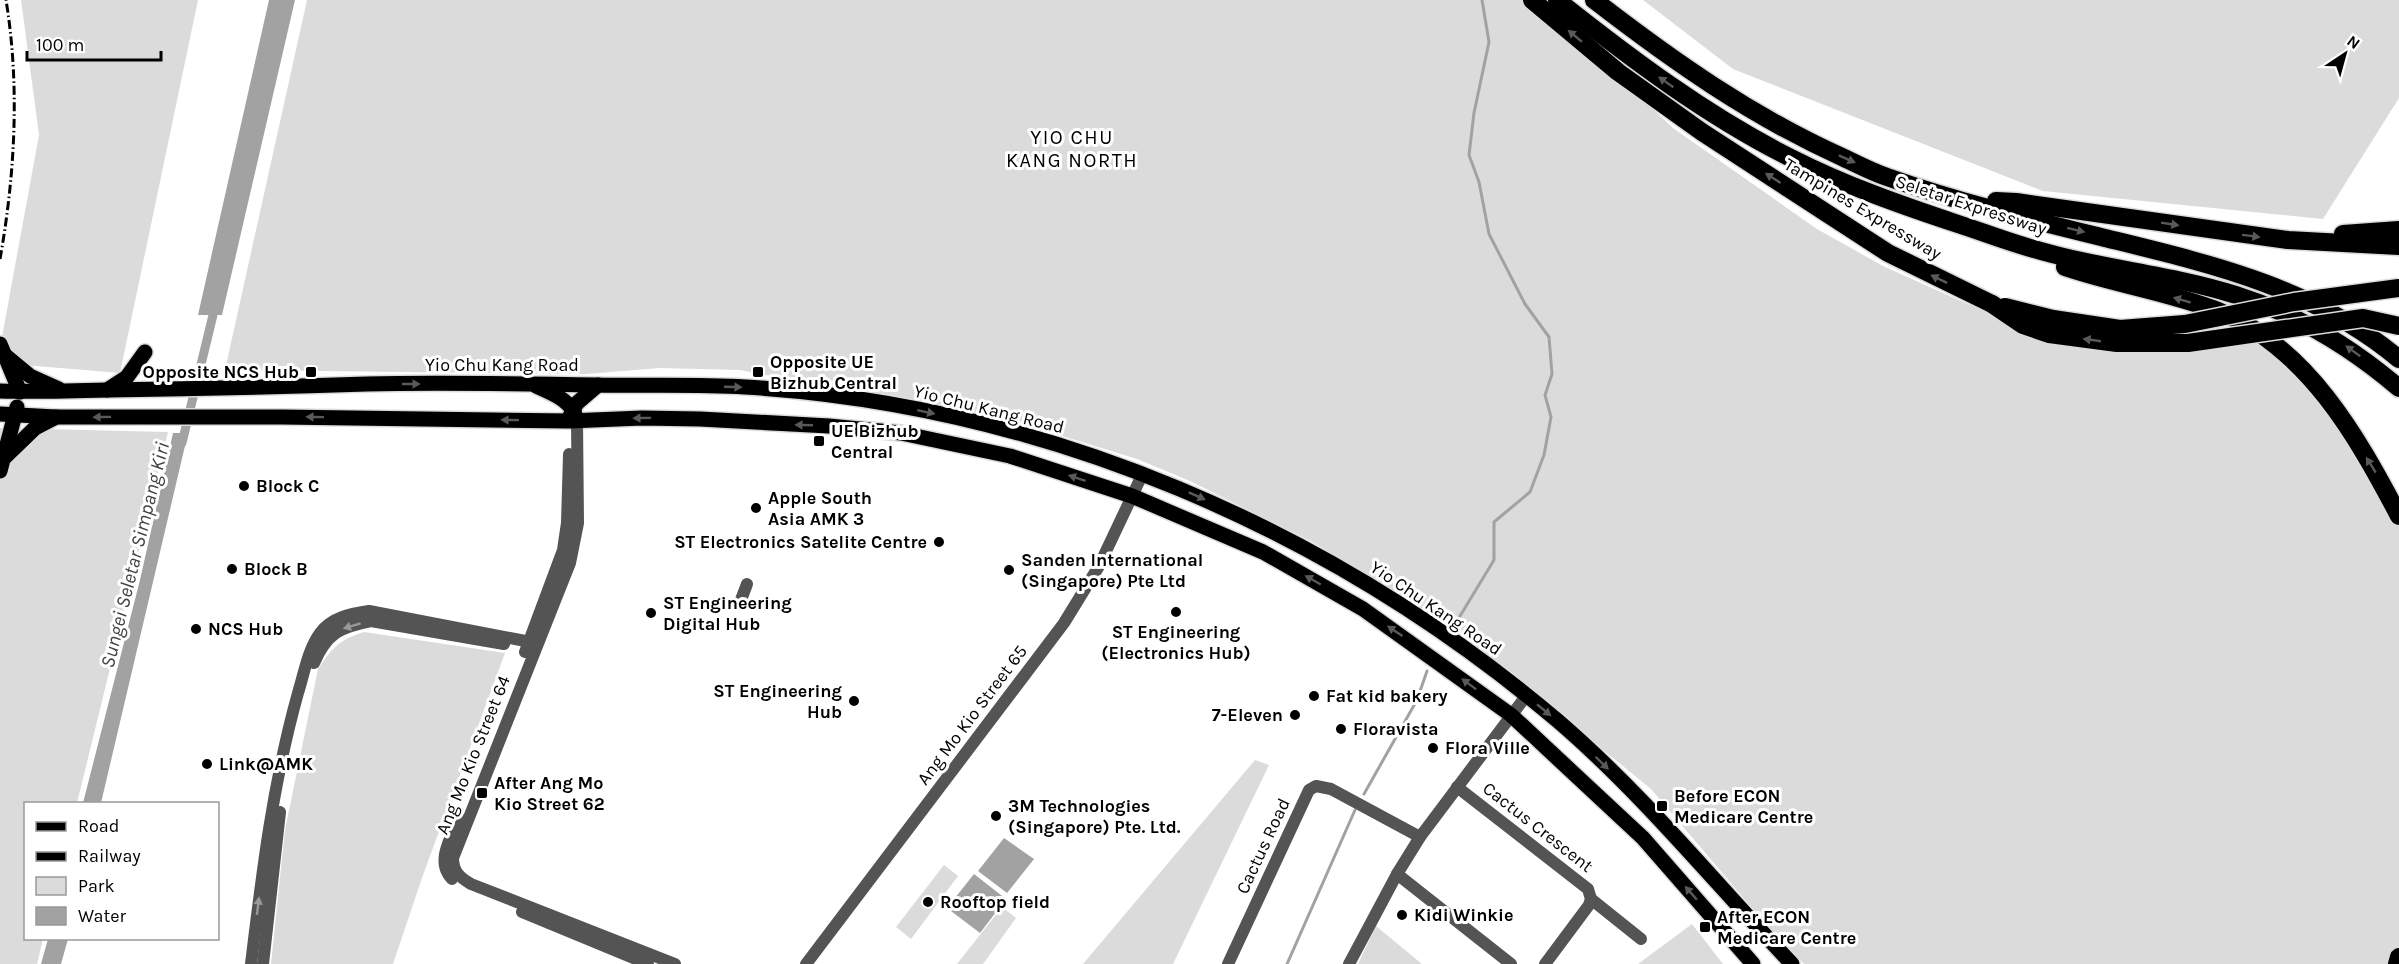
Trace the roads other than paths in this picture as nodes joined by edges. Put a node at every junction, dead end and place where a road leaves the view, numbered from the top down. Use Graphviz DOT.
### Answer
graph roads {
  1 [pos="1532,0"];
  2 [pos="1557,0"];
  3 [pos="1594,0"];
  4 [pos="1978,205"];
  5 [pos="2399,230"];
  6 [pos="2288,240"];
  7 [pos="2399,246"];
  8 [pos="2035,250"];
  9 [pos="2399,288"];
  10 [pos="1992,304"];
  11 [pos="2399,327"];
  12 [pos="2377,339"];
  13 [pos="2399,346"];
  14 [pos="3,350"];
  15 [pos="146,352"];
  16 [pos="2399,359"];
  17 [pos="531,384"];
  18 [pos="598,385"];
  19 [pos="2399,388"];
  20 [pos="107,390"];
  21 [pos="0,391"];
  22 [pos="20,392"];
  23 [pos="67,392"];
  24 [pos="8,414"];
  25 [pos="56,417"];
  26 [pos="573,417"];
  27 [pos="2,465"];
  28 [pos="1143,473"];
  29 [pos="1132,496"];
  30 [pos="2399,516"];
  31 [pos="747,584"];
  32 [pos="739,605"];
  33 [pos="532,646"];
  34 [pos="1526,696"];
  35 [pos="1511,715"];
  36 [pos="1457,787"];
  37 [pos="1420,837"];
  38 [pos="1397,874"];
  39 [pos="1591,899"];
  40 [pos="1744,915"];
  41 [pos="1730,937"];
  42 [pos="1641,939"];
  43 [pos="2399,957"];
  44 [pos="251,964"];
  45 [pos="263,964"];
  46 [pos="648,964"];
  47 [pos="675,964"];
  48 [pos="806,964"];
  49 [pos="1228,964"];
  50 [pos="1349,964"];
  51 [pos="1511,964"];
  52 [pos="1545,964"];
  53 [pos="1753,964"];
  54 [pos="1792,964"];
  55 [pos="2397,964"];
  10 -- 1 [label="highway, Tampines Expressway, one-way"];
  8 -- 2 [label="highway, Seletar Expressway, one-way"];
  3 -- 4 [label="highway, Seletar Expressway, one-way"];
  4 -- 6 [label="highway, one-way"];
  4 -- 12 [label="highway, Seletar Expressway, one-way"];
  5 -- 6 [label="highway"];
  6 -- 7 [label="highway"];
  19 -- 8 [label="highway, Seletar Expressway, one-way"];
  30 -- 8 [label="highway, one-way"];
  9 -- 10 [label="highway, Tampines Expressway, bridge"];
  11 -- 10 [label="highway, one-way, bridge"];
  12 -- 13 [label="highway"];
  12 -- 16 [label="highway, Seletar Expressway"];
  14 -- 22 [label="main road"];
  14 -- 23 [label="main road"];
  15 -- 20 [label="main road"];
  17 -- 18 [label="main road, Yio Chu Kang Road"];
  20 -- 17 [label="main road, Yio Chu Kang Road, one-way"];
  17 -- 26 [label="main road"];
  18 -- 26 [label="main road"];
  18 -- 28 [label="main road, Yio Chu Kang Road, one-way"];
  20 -- 23 [label="main road, Yio Chu Kang Road"];
  21 -- 22 [label="main road, Yio Chu Kang Road"];
  22 -- 23 [label="main road, Yio Chu Kang Road"];
  22 -- 24 [label="main road"];
  24 -- 25 [label="main road"];
  24 -- 27 [label="main road"];
  26 -- 25 [label="main road, one-way"];
  25 -- 27 [label="main road"];
  29 -- 26 [label="main road, one-way"];
  26 -- 33 [label="street, Ang Mo Kio Street 64"];
  28 -- 29 [label="street, Ang Mo Kio Street 65"];
  28 -- 34 [label="main road, Yio Chu Kang Road, one-way"];
  35 -- 29 [label="main road, one-way"];
  29 -- 48 [label="street, Ang Mo Kio Street 65"];
  31 -- 32 [label="street"];
  44 -- 33 [label="street, one-way"];
  33 -- 45 [label="street, one-way"];
  33 -- 46 [label="street, Ang Mo Kio Street 64"];
  33 -- 47 [label="street, Ang Mo Kio Street 64"];
  34 -- 35 [label="street"];
  34 -- 40 [label="main road, Yio Chu Kang Road, one-way"];
  35 -- 36 [label="street"];
  41 -- 35 [label="main road, one-way"];
  36 -- 37 [label="street"];
  36 -- 39 [label="street, Cactus Crescent"];
  37 -- 38 [label="street"];
  37 -- 49 [label="street, Cactus Road"];
  38 -- 50 [label="street"];
  38 -- 51 [label="street"];
  39 -- 42 [label="street, Cactus Crescent"];
  39 -- 52 [label="street, Cactus Crescent"];
  40 -- 41 [label="main road"];
  40 -- 54 [label="main road, Yio Chu Kang Road"];
  41 -- 53 [label="main road"];
  43 -- 55 [label="highway"];
}
